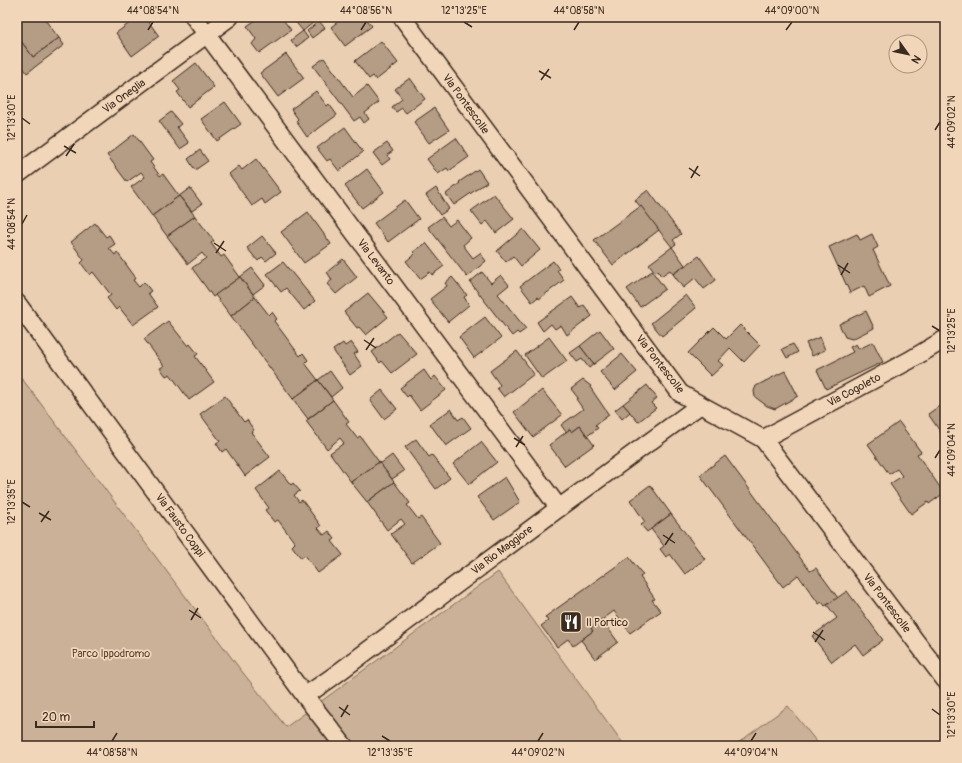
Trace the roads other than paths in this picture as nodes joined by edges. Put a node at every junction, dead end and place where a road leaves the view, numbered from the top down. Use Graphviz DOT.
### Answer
graph roads {
  1 [pos="194,17"];
  2 [pos="230,17"];
  3 [pos="402,17"];
  4 [pos="207,34"];
  5 [pos="17,175"];
  6 [pos="17,303"];
  7 [pos="945,338"];
  8 [pos="700,405"];
  9 [pos="763,439"];
  10 [pos="558,508"];
  11 [pos="945,680"];
  12 [pos="305,696"];
  13 [pos="344,746"];
  1 -- 4 [label="street, Via Levanto"];
  2 -- 4 [label="street, Via Oneglia"];
  3 -- 8 [label="street, Via Pontescolle"];
  4 -- 5 [label="street, Via Oneglia"];
  4 -- 10 [label="street, Via Levanto"];
  6 -- 12 [label="street, Via Fausto Coppi"];
  7 -- 9 [label="street, Via Cogoleto"];
  8 -- 9 [label="street, Via Pontescolle"];
  8 -- 10 [label="street, Via Rio Maggiore"];
  9 -- 11 [label="street, Via Pontescolle"];
  10 -- 12 [label="street, Via Rio Maggiore"];
  12 -- 13 [label="street, Via Fausto Coppi"];
}
